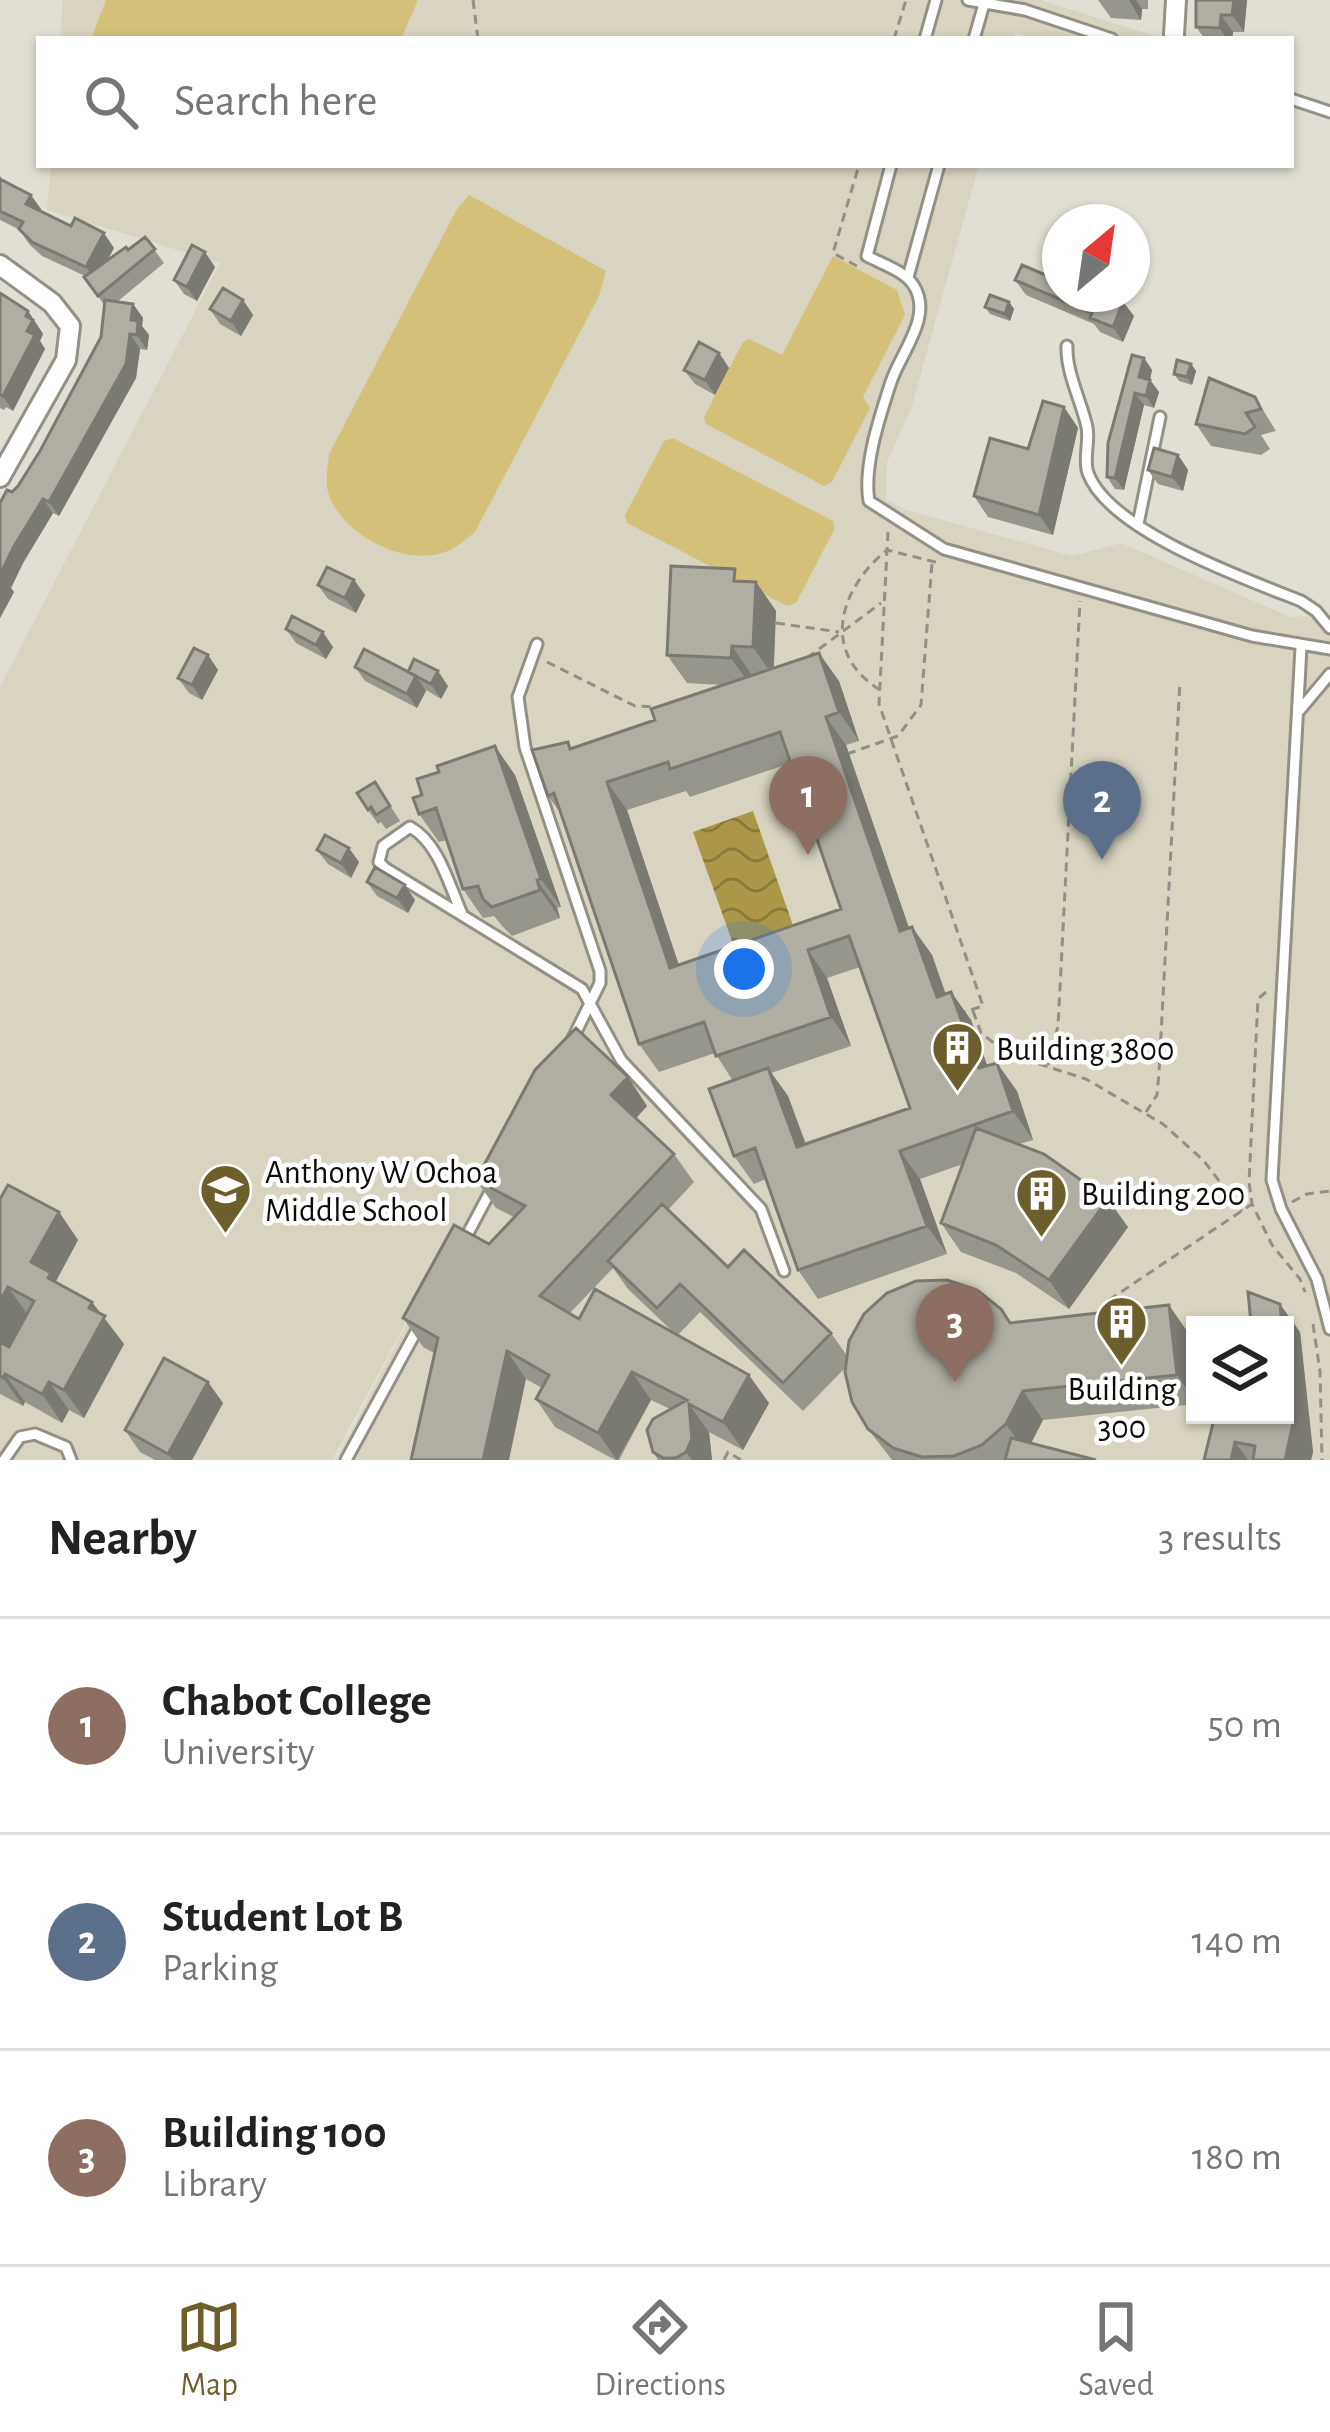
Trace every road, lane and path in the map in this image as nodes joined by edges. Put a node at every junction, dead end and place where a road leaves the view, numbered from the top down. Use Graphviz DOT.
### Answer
graph roads {
  1 [pos="473,0"];
  2 [pos="906,0"];
  3 [pos="936,0"];
  4 [pos="968,0"];
  5 [pos="1176,0"];
  6 [pos="984,4"];
  7 [pos="1174,35"];
  8 [pos="478,36"];
  9 [pos="896,36"];
  10 [pos="926,36"];
  11 [pos="975,36"];
  12 [pos="1103,36"];
  13 [pos="1294,100"];
  14 [pos="1330,112"];
  15 [pos="858,168"];
  16 [pos="890,168"];
  17 [pos="938,168"];
  18 [pos="0,266"];
  19 [pos="867,271"];
  20 [pos="908,277"];
  21 [pos="1067,346"];
  22 [pos="1160,417"];
  23 [pos="8,448"];
  24 [pos="0,477"];
  25 [pos="1138,524"];
  26 [pos="888,526"];
  27 [pos="886,550"];
  28 [pos="932,561"];
  29 [pos="946,565"];
  30 [pos="884,601"];
  31 [pos="1110,602"];
  32 [pos="776,623"];
  33 [pos="1330,628"];
  34 [pos="841,632"];
  35 [pos="1301,647"];
  36 [pos="536,650"];
  37 [pos="1330,650"];
  38 [pos="805,659"];
  39 [pos="1330,674"];
  40 [pos="1180,681"];
  41 [pos="880,690"];
  42 [pos="676,707"];
  43 [pos="1296,716"];
  44 [pos="890,739"];
  45 [pos="834,758"];
  46 [pos="462,914"];
  47 [pos="1267,992"];
  48 [pos="592,1003"];
  49 [pos="973,1010"];
  50 [pos="952,1016"];
  51 [pos="562,1059"];
  52 [pos="1048,1065"];
  53 [pos="1146,1112"];
  54 [pos="501,1172"];
  55 [pos="1252,1204"];
  56 [pos="1242,1211"];
  57 [pos="461,1248"];
  58 [pos="784,1271"];
  59 [pos="1305,1292"];
  60 [pos="1108,1300"];
  61 [pos="1311,1308"];
  62 [pos="428,1309"];
  63 [pos="1330,1329"];
  64 [pos="4,1460"];
  65 [pos="71,1460"];
  66 [pos="346,1460"];
  67 [pos="724,1460"];
  68 [pos="741,1460"];
  69 [pos="1322,1460"];
  1 -- 8 [label="path"];
  2 -- 9 [label="path"];
  3 -- 10 [label="lane"];
  4 -- 6 [label="lane"];
  5 -- 7 [label="street"];
  6 -- 11 [label="lane"];
  6 -- 12 [label="lane"];
  13 -- 14 [label="lane"];
  15 -- 19 [label="path"];
  16 -- 20 [label="lane"];
  17 -- 20 [label="lane"];
  18 -- 23 [label="street"];
  20 -- 31 [label="lane"];
  21 -- 25 [label="lane"];
  22 -- 25 [label="lane"];
  23 -- 24 [label="street"];
  25 -- 33 [label="lane"];
  26 -- 27 [label="path"];
  27 -- 28 [label="path"];
  27 -- 30 [label="path"];
  27 -- 34 [label="path"];
  28 -- 29 [label="path"];
  28 -- 44 [label="path"];
  30 -- 34 [label="path"];
  30 -- 41 [label="path"];
  31 -- 35 [label="lane"];
  31 -- 52 [label="path"];
  32 -- 34 [label="path"];
  34 -- 38 [label="path"];
  34 -- 41 [label="path"];
  35 -- 37 [label="lane"];
  35 -- 43 [label="lane"];
  36 -- 42 [label="path"];
  36 -- 48 [label="lane"];
  39 -- 43 [label="lane"];
  40 -- 53 [label="path"];
  41 -- 44 [label="path"];
  43 -- 63 [label="lane"];
  44 -- 45 [label="path"];
  44 -- 49 [label="path"];
  46 -- 46 [label="lane"];
  46 -- 48 [label="lane"];
  47 -- 55 [label="path"];
  48 -- 51 [label="lane"];
  48 -- 58 [label="lane"];
  49 -- 50 [label="path"];
  49 -- 52 [label="path"];
  52 -- 53 [label="path"];
  53 -- 56 [label="path"];
  54 -- 57 [label="lane"];
  55 -- 56 [label="path"];
  55 -- 59 [label="path"];
  56 -- 60 [label="path"];
  61 -- 69 [label="path"];
  62 -- 66 [label="lane"];
  64 -- 65 [label="lane"];
  67 -- 68 [label="path"];
}
